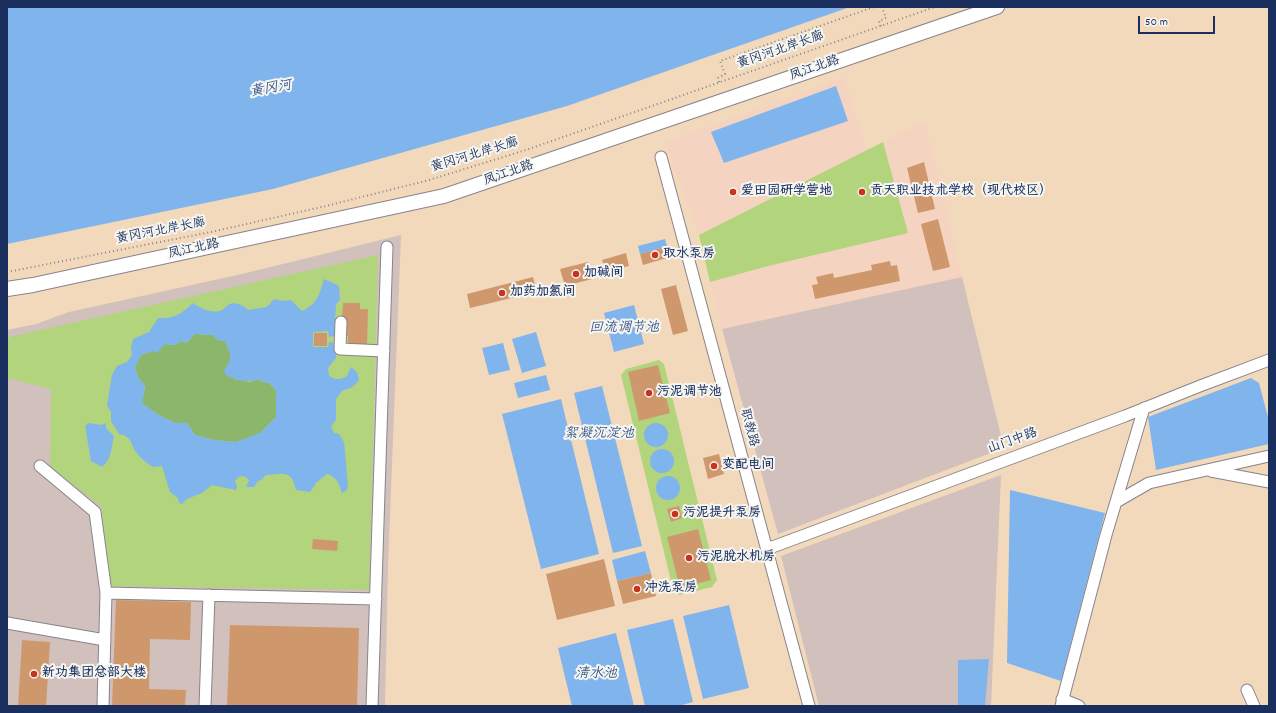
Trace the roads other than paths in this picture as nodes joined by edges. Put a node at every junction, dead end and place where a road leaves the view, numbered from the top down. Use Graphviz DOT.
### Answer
graph roads {
  1 [pos="997,7"];
  2 [pos="661,157"];
  3 [pos="388,247"];
  4 [pos="7,289"];
  5 [pos="341,322"];
  6 [pos="384,351"];
  7 [pos="1269,360"];
  8 [pos="1144,408"];
  9 [pos="1269,456"];
  10 [pos="40,466"];
  11 [pos="1207,470"];
  12 [pos="1269,482"];
  13 [pos="1116,502"];
  14 [pos="767,549"];
  15 [pos="106,593"];
  16 [pos="209,595"];
  17 [pos="376,599"];
  18 [pos="7,623"];
  19 [pos="105,640"];
  20 [pos="1247,690"];
  21 [pos="1062,703"];
  22 [pos="103,706"];
  23 [pos="205,706"];
  24 [pos="372,706"];
  25 [pos="809,706"];
  26 [pos="1079,706"];
  27 [pos="1254,706"];
  1 -- 4 [label="main road, 凤江北路"];
  2 -- 14 [label="street, 职教路"];
  3 -- 6 [label="street"];
  5 -- 6 [label="street"];
  6 -- 17 [label="street"];
  7 -- 8 [label="street, 山门中路"];
  8 -- 13 [label="street"];
  8 -- 14 [label="street, 山门中路"];
  9 -- 11 [label="street"];
  10 -- 15 [label="street"];
  11 -- 12 [label="street"];
  11 -- 13 [label="street"];
  13 -- 21 [label="street"];
  14 -- 25 [label="street, 职教路"];
  15 -- 16 [label="street"];
  15 -- 19 [label="street"];
  16 -- 17 [label="street"];
  16 -- 23 [label="street"];
  17 -- 24 [label="street"];
  18 -- 19 [label="street"];
  19 -- 22 [label="street"];
  20 -- 27 [label="street"];
  21 -- 26 [label="street"];
}
